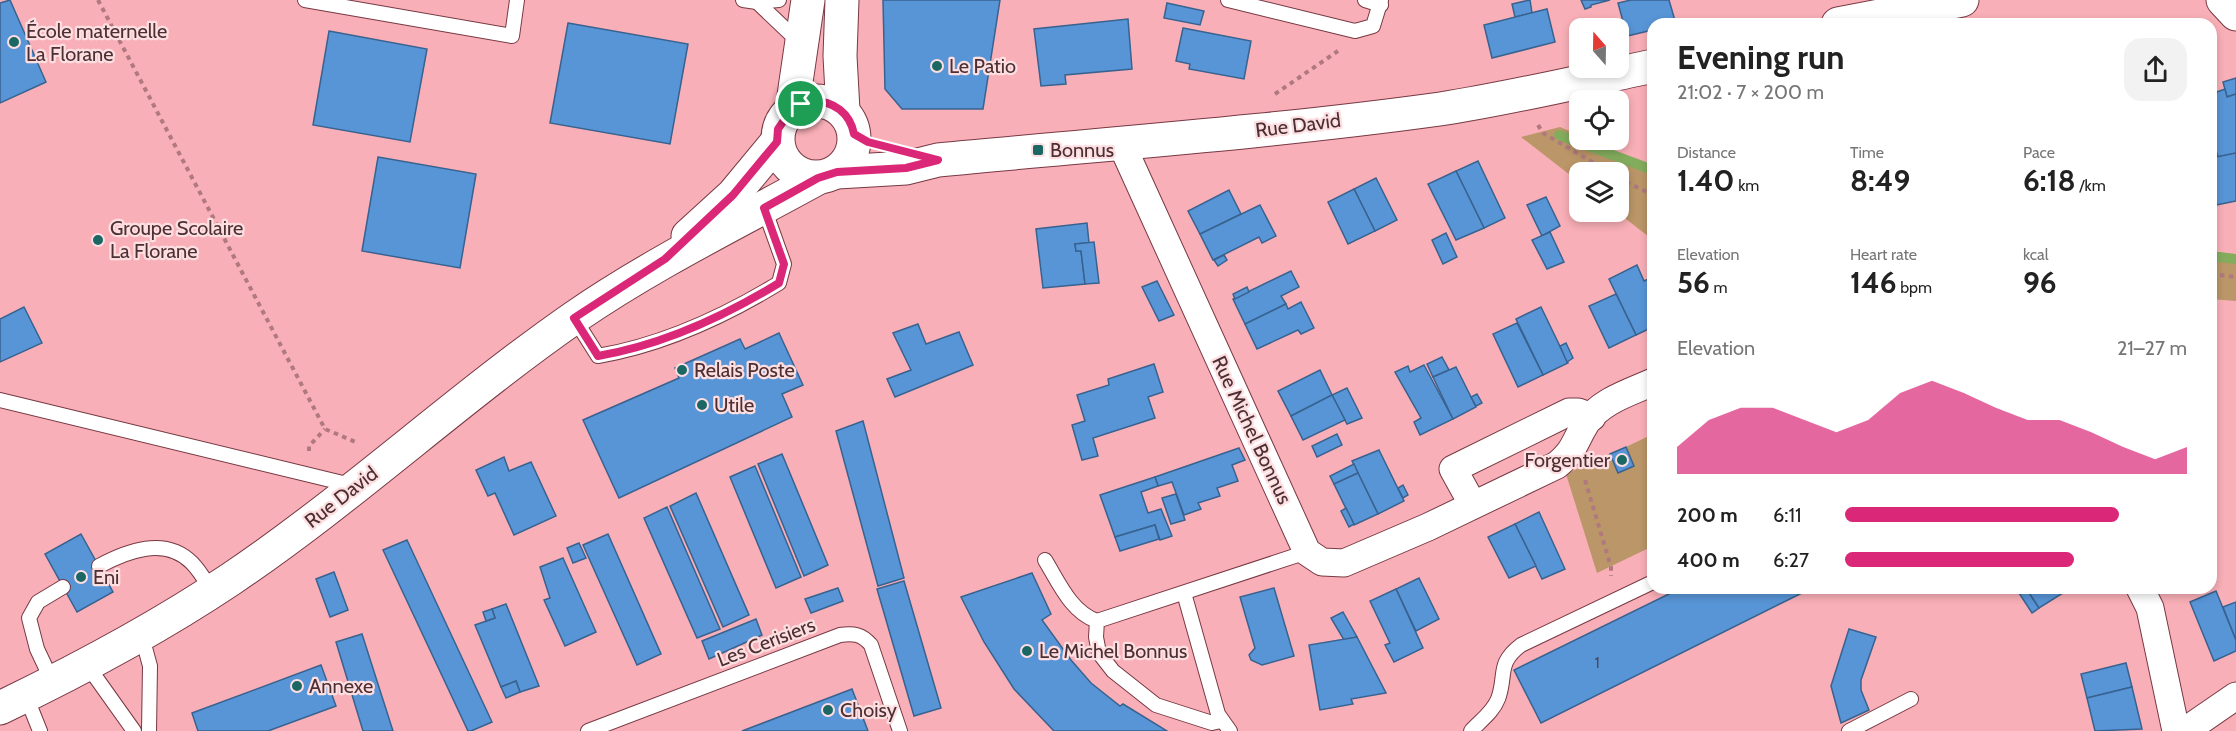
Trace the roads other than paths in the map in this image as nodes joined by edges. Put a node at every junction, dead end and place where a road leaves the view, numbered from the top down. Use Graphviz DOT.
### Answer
graph roads {
  1 [pos="305,0"];
  2 [pos="517,0"];
  3 [pos="779,0"];
  4 [pos="1228,0"];
  5 [pos="1365,0"];
  6 [pos="1962,0"];
  7 [pos="2223,0"];
  8 [pos="750,1"];
  9 [pos="820,2"];
  10 [pos="1381,2"];
  11 [pos="2236,14"];
  12 [pos="1869,18"];
  13 [pos="822,48"];
  14 [pos="1647,67"];
  15 [pos="792,109"];
  16 [pos="849,123"];
  17 [pos="777,142"];
  18 [pos="1121,144"];
  19 [pos="938,160"];
  20 [pos="828,175"];
  21 [pos="764,208"];
  22 [pos="665,259"];
  23 [pos="574,318"];
  24 [pos="1647,385"];
  25 [pos="0,400"];
  26 [pos="1592,417"];
  27 [pos="356,486"];
  28 [pos="1473,505"];
  29 [pos="1307,552"];
  30 [pos="1045,560"];
  31 [pos="99,566"];
  32 [pos="1647,585"];
  33 [pos="63,587"];
  34 [pos="212,591"];
  35 [pos="1184,593"];
  36 [pos="2143,594"];
  37 [pos="1097,621"];
  38 [pos="141,633"];
  39 [pos="87,665"];
  40 [pos="26,696"];
  41 [pos="2236,696"];
  42 [pos="1911,699"];
  43 [pos="1226,726"];
  44 [pos="40,731"];
  45 [pos="134,731"];
  46 [pos="148,731"];
  47 [pos="588,731"];
  48 [pos="900,731"];
  49 [pos="1471,731"];
  50 [pos="1849,731"];
  51 [pos="2176,731"];
  52 [pos="2185,731"];
  1 -- 2 [label="lane"];
  3 -- 8 [label="lane"];
  4 -- 10 [label="lane"];
  5 -- 10 [label="lane"];
  6 -- 12 [label="main road"];
  7 -- 11 [label="main road"];
  8 -- 13 [label="lane"];
  9 -- 13 [label="main road"];
  13 -- 15 [label="main road"];
  13 -- 16 [label="main road"];
  14 -- 18 [label="main road, Rue David"];
  15 -- 16 [label="main road"];
  15 -- 17 [label="main road"];
  16 -- 19 [label="main road, Rue David"];
  16 -- 20 [label="main road"];
  17 -- 20 [label="main road"];
  17 -- 22 [label="main road, Rue David"];
  18 -- 19 [label="main road, Rue David"];
  18 -- 29 [label="street, Rue Michel Bonnus"];
  19 -- 20 [label="main road, Rue David"];
  20 -- 21 [label="main road, Rue David"];
  21 -- 22 [label="main road, Rue David"];
  21 -- 23 [label="lane"];
  22 -- 23 [label="main road, Rue David"];
  23 -- 27 [label="main road, Rue David"];
  24 -- 26 [label="street"];
  25 -- 27 [label="lane"];
  26 -- 28 [label="street"];
  26 -- 28 [label="street"];
  27 -- 34 [label="main road, Rue David"];
  28 -- 29 [label="street"];
  29 -- 35 [label="lane"];
  30 -- 37 [label="lane"];
  31 -- 34 [label="lane"];
  32 -- 49 [label="lane"];
  33 -- 40 [label="lane"];
  34 -- 38 [label="main road, Rue David"];
  35 -- 37 [label="lane"];
  35 -- 43 [label="lane"];
  36 -- 51 [label="street"];
  37 -- 43 [label="lane"];
  38 -- 39 [label="main road, Rue David"];
  38 -- 46 [label="lane"];
  39 -- 40 [label="main road, Rue David"];
  39 -- 45 [label="lane"];
  40 -- 44 [label="lane"];
  41 -- 52 [label="street"];
  42 -- 50 [label="lane"];
  47 -- 48 [label="lane, Les Cerisiers"];
}
